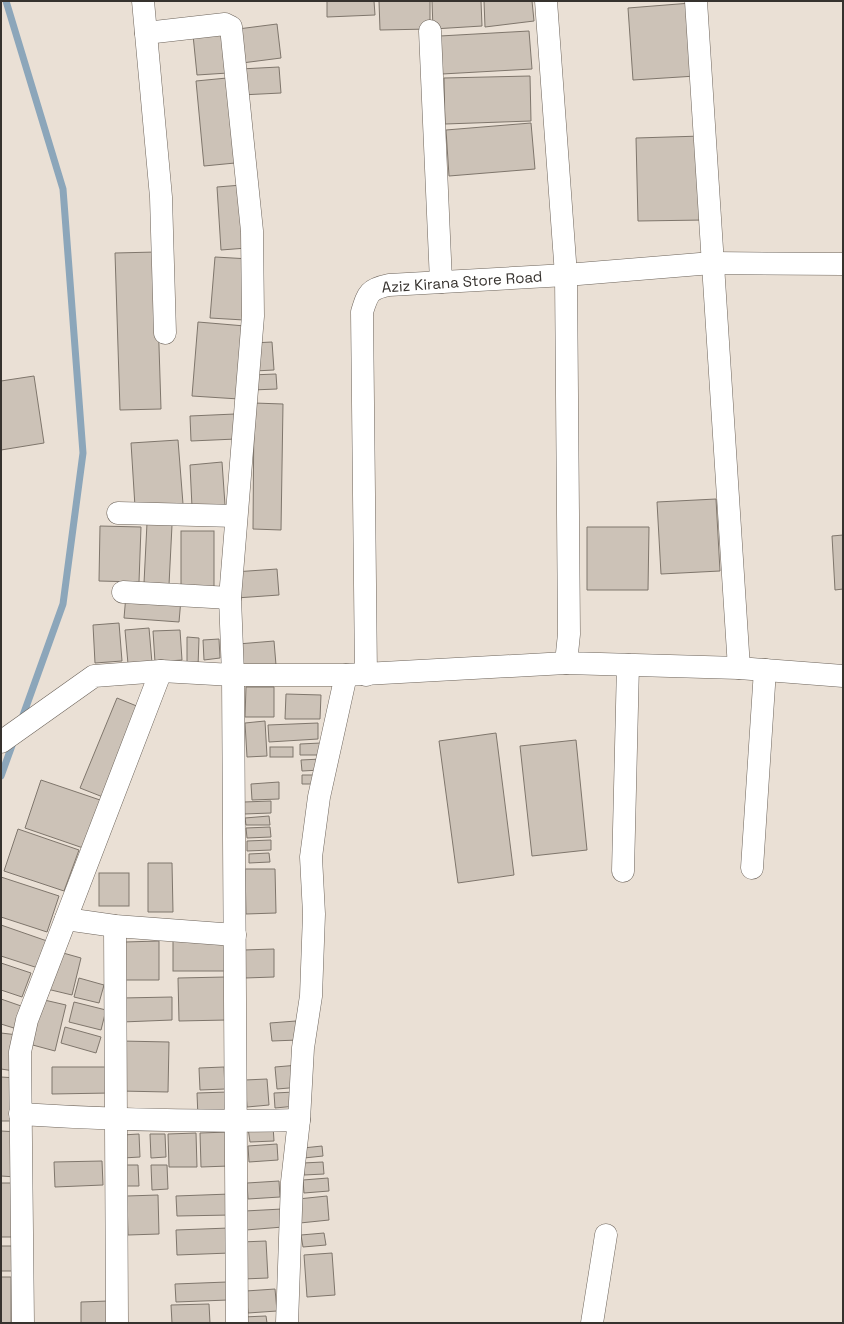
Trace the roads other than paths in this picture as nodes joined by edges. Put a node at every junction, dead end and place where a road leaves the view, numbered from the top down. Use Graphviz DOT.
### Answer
graph roads {
  1 [pos="143,1"];
  2 [pos="546,1"];
  3 [pos="696,1"];
  4 [pos="430,31"];
  5 [pos="146,33"];
  6 [pos="712,263"];
  7 [pos="843,264"];
  8 [pos="566,275"];
  9 [pos="441,282"];
  10 [pos="165,333"];
  11 [pos="118,513"];
  12 [pos="236,516"];
  13 [pos="124,592"];
  14 [pos="230,598"];
  15 [pos="566,663"];
  16 [pos="628,665"];
  17 [pos="739,668"];
  18 [pos="765,670"];
  19 [pos="161,671"];
  20 [pos="233,675"];
  21 [pos="356,675"];
  22 [pos="843,676"];
  23 [pos="1,742"];
  24 [pos="752,868"];
  25 [pos="623,871"];
  26 [pos="66,918"];
  27 [pos="115,926"];
  28 [pos="235,935"];
  29 [pos="20,1114"];
  30 [pos="115,1120"];
  31 [pos="299,1120"];
  32 [pos="236,1122"];
  33 [pos="606,1235"];
  34 [pos="23,1323"];
  35 [pos="117,1323"];
  36 [pos="237,1323"];
  37 [pos="287,1323"];
  38 [pos="592,1323"];
  1 -- 5 [label="street"];
  2 -- 8 [label="street"];
  3 -- 6 [label="street"];
  4 -- 9 [label="street"];
  5 -- 10 [label="street"];
  5 -- 12 [label="street"];
  6 -- 7 [label="street, Aziz Kirana Store Road"];
  6 -- 8 [label="street, Aziz Kirana Store Road"];
  6 -- 17 [label="street"];
  8 -- 9 [label="street, Aziz Kirana Store Road"];
  8 -- 15 [label="street"];
  9 -- 21 [label="street, Aziz Kirana Store Road"];
  11 -- 12 [label="street"];
  12 -- 14 [label="street"];
  13 -- 14 [label="street"];
  14 -- 20 [label="street"];
  15 -- 16 [label="street"];
  15 -- 21 [label="street"];
  16 -- 17 [label="street"];
  16 -- 25 [label="street"];
  17 -- 18 [label="street"];
  18 -- 22 [label="street"];
  18 -- 24 [label="street"];
  19 -- 20 [label="street"];
  19 -- 23 [label="street"];
  19 -- 26 [label="street"];
  20 -- 21 [label="street"];
  20 -- 28 [label="street"];
  21 -- 31 [label="street, Aziz Kirana Store Road"];
  26 -- 27 [label="street"];
  26 -- 29 [label="street"];
  27 -- 28 [label="street"];
  27 -- 30 [label="street"];
  28 -- 32 [label="street"];
  29 -- 30 [label="street"];
  29 -- 34 [label="street"];
  30 -- 32 [label="street"];
  30 -- 35 [label="street"];
  31 -- 32 [label="street"];
  31 -- 37 [label="street, Aziz Kirana Store Road"];
  32 -- 36 [label="street"];
  33 -- 38 [label="street"];
}
